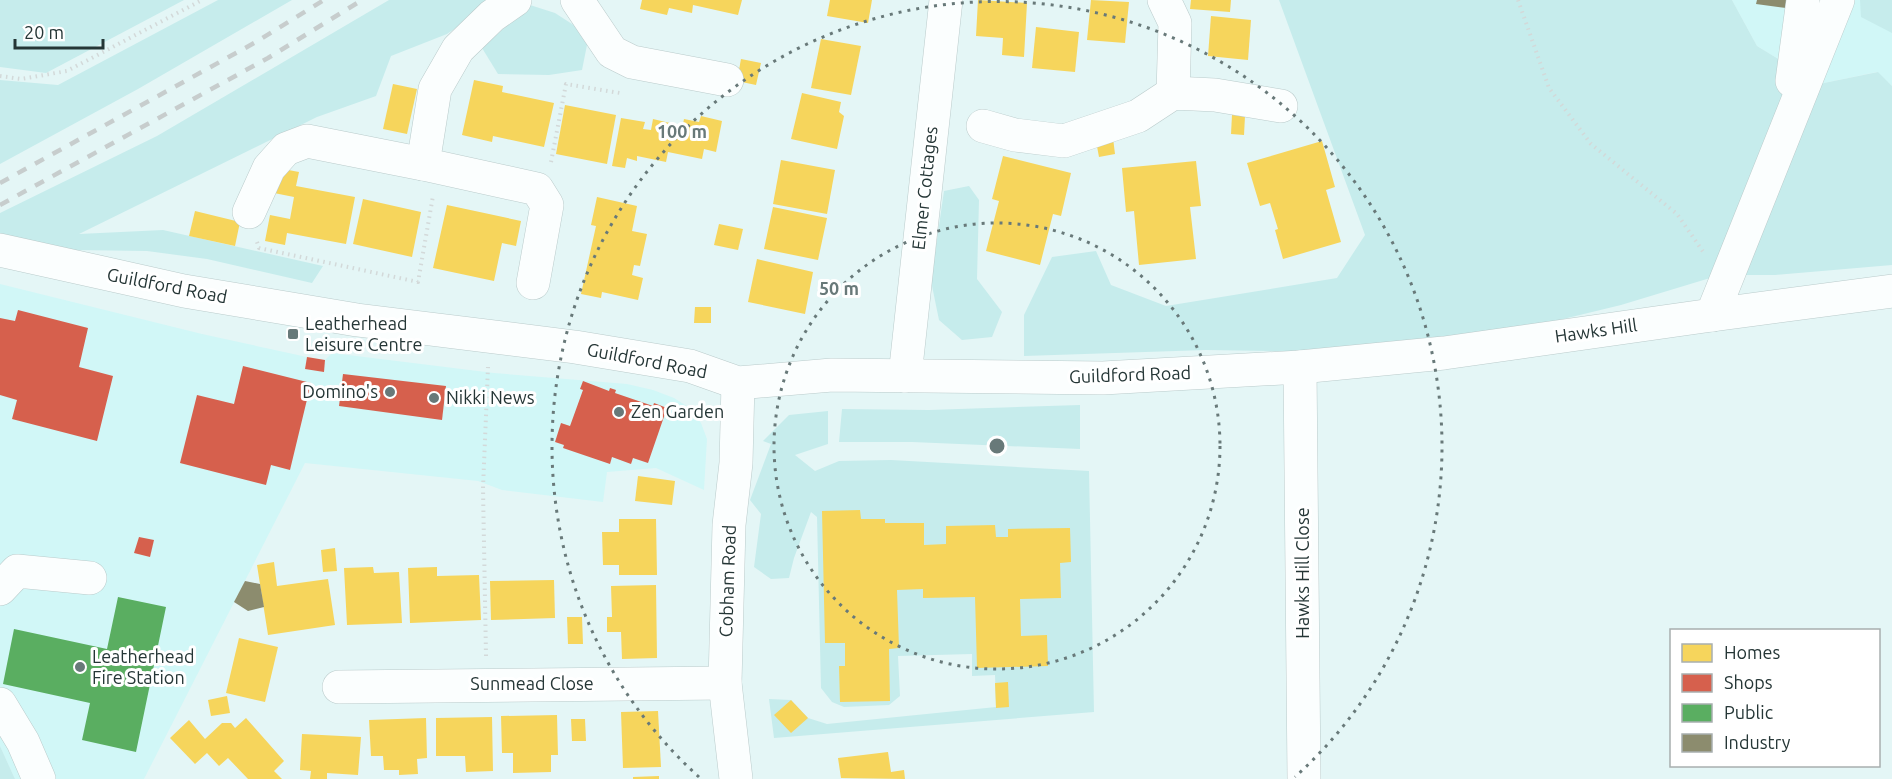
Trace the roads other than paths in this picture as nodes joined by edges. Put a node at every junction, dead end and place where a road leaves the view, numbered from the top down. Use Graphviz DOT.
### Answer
graph roads {
  1 [pos="515,0"];
  2 [pos="577,0"];
  3 [pos="946,0"];
  4 [pos="1164,0"];
  5 [pos="1803,0"];
  6 [pos="1838,0"];
  7 [pos="727,80"];
  8 [pos="1173,93"];
  9 [pos="1281,106"];
  10 [pos="983,126"];
  11 [pos="1785,134"];
  12 [pos="431,166"];
  13 [pos="249,212"];
  14 [pos="0,250"];
  15 [pos="533,283"];
  16 [pos="1892,291"];
  17 [pos="1712,315"];
  18 [pos="1300,367"];
  19 [pos="905,376"];
  20 [pos="738,382"];
  21 [pos="90,578"];
  22 [pos="0,589"];
  23 [pos="725,683"];
  24 [pos="339,687"];
  25 [pos="0,704"];
  26 [pos="39,779"];
  27 [pos="736,779"];
  28 [pos="1304,779"];
  1 -- 12 [label="main road"];
  2 -- 7 [label="main road"];
  3 -- 19 [label="main road, Elmer Cottages"];
  4 -- 8 [label="main road"];
  5 -- 11 [label="main road"];
  6 -- 11 [label="main road"];
  8 -- 9 [label="main road"];
  8 -- 10 [label="main road"];
  11 -- 17 [label="main road"];
  12 -- 13 [label="main road"];
  12 -- 15 [label="main road"];
  14 -- 20 [label="main road, Guildford Road"];
  16 -- 17 [label="main road, Hawks Hill"];
  17 -- 18 [label="main road, Hawks Hill"];
  18 -- 19 [label="main road, Guildford Road"];
  18 -- 28 [label="main road, Hawks Hill Close"];
  19 -- 20 [label="main road, Guildford Road"];
  20 -- 23 [label="main road, Cobham Road"];
  21 -- 22 [label="main road"];
  23 -- 24 [label="main road, Sunmead Close"];
  23 -- 27 [label="main road, Cobham Road"];
  25 -- 26 [label="main road"];
}
